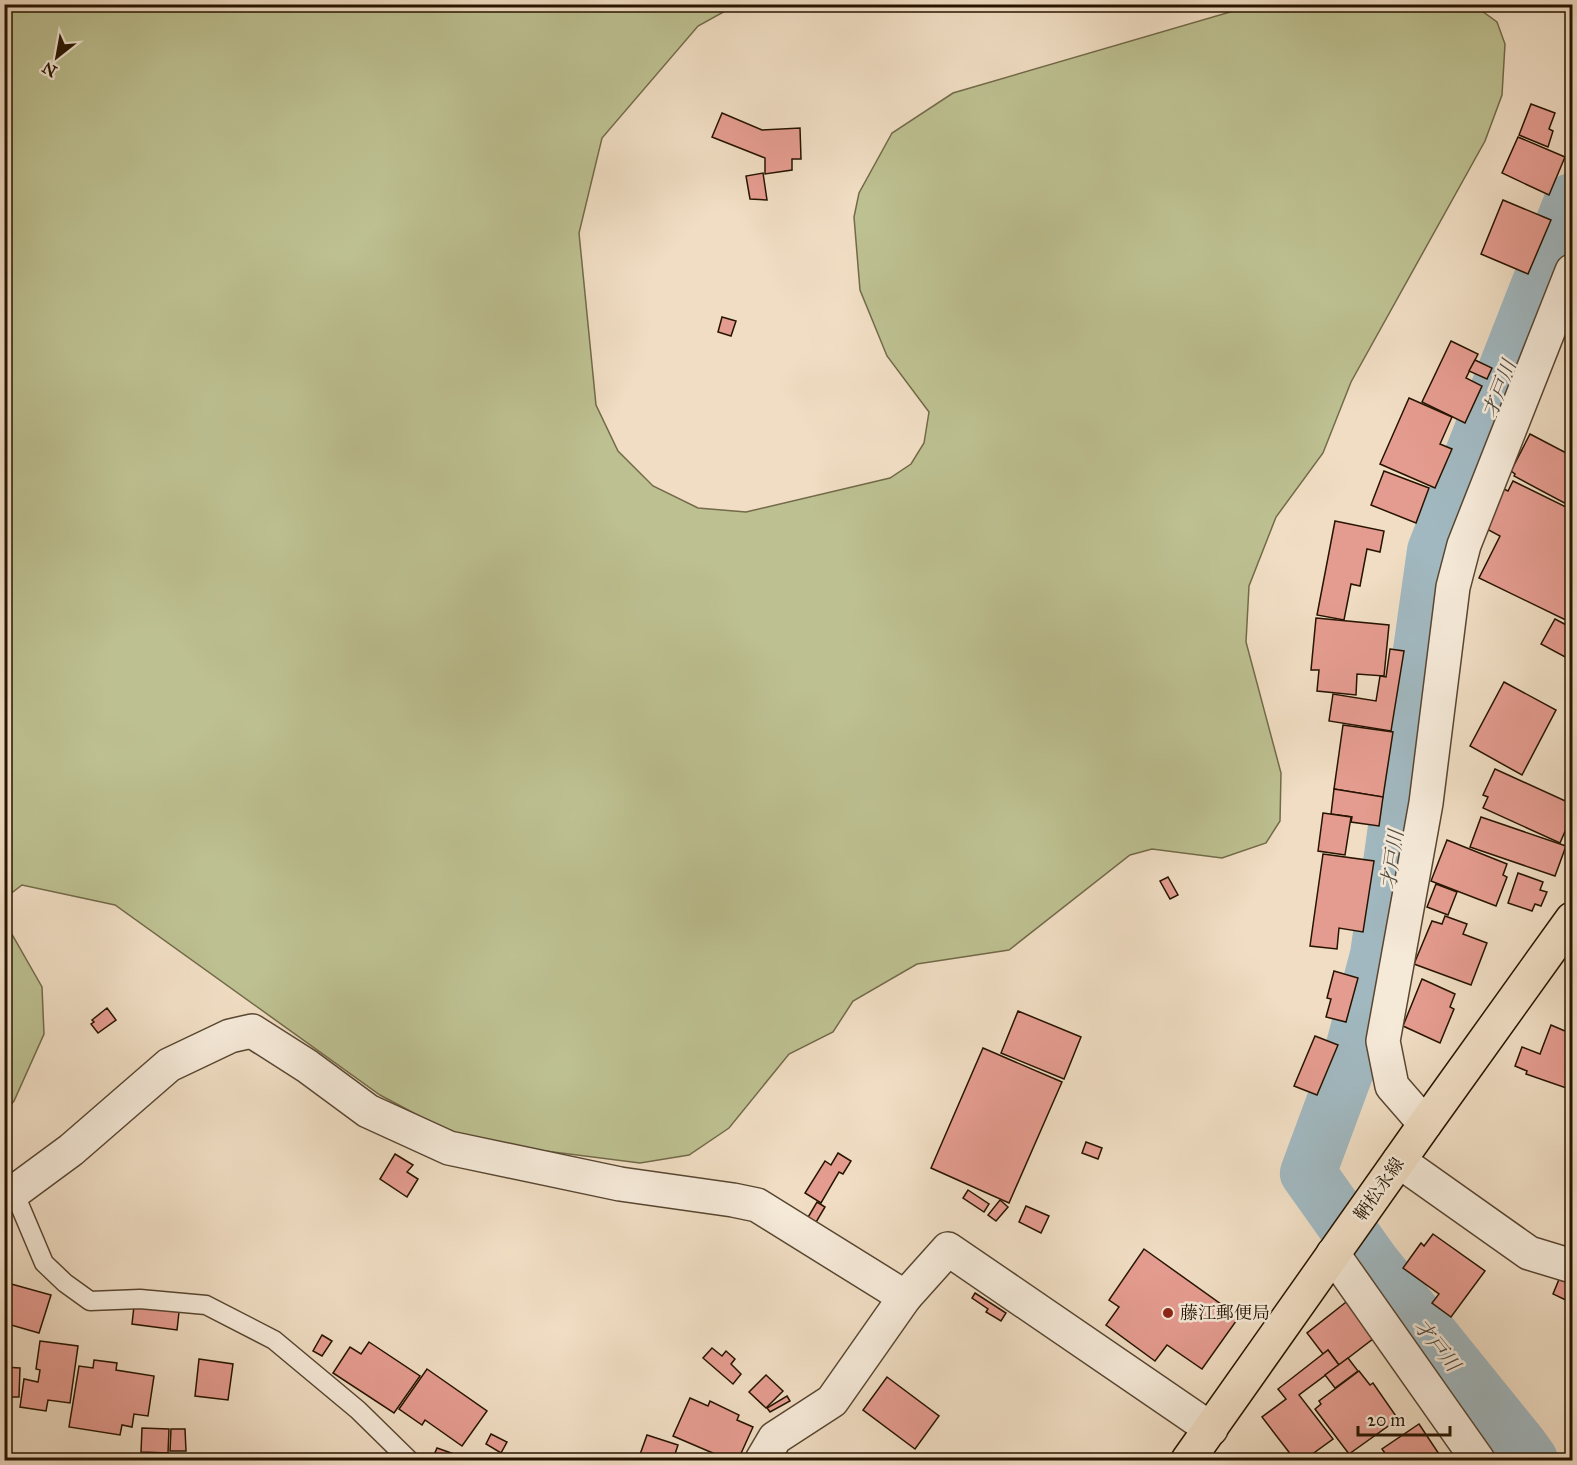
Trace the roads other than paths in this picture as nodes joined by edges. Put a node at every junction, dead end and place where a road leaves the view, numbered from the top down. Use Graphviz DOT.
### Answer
graph roads {
  1 [pos="1572,271"];
  2 [pos="1572,919"];
  3 [pos="1425,1124"];
  4 [pos="1398,1161"];
  5 [pos="9,1193"];
  6 [pos="1335,1250"];
  7 [pos="1572,1266"];
  8 [pos="905,1296"];
  9 [pos="1211,1429"];
  10 [pos="410,1461"];
  11 [pos="762,1461"];
  12 [pos="1188,1461"];
  13 [pos="1478,1461"];
  1 -- 3 [label="street"];
  2 -- 3 [label="main road, 鞆松永線"];
  3 -- 4 [label="main road, 鞆松永線"];
  4 -- 6 [label="main road, 鞆松永線"];
  4 -- 7 [label="street"];
  5 -- 8 [label="street"];
  5 -- 10 [label="lane"];
  6 -- 9 [label="main road, 鞆松永線"];
  6 -- 13 [label="street"];
  8 -- 9 [label="street"];
  8 -- 11 [label="street"];
  9 -- 12 [label="main road, 鞆松永線"];
}
